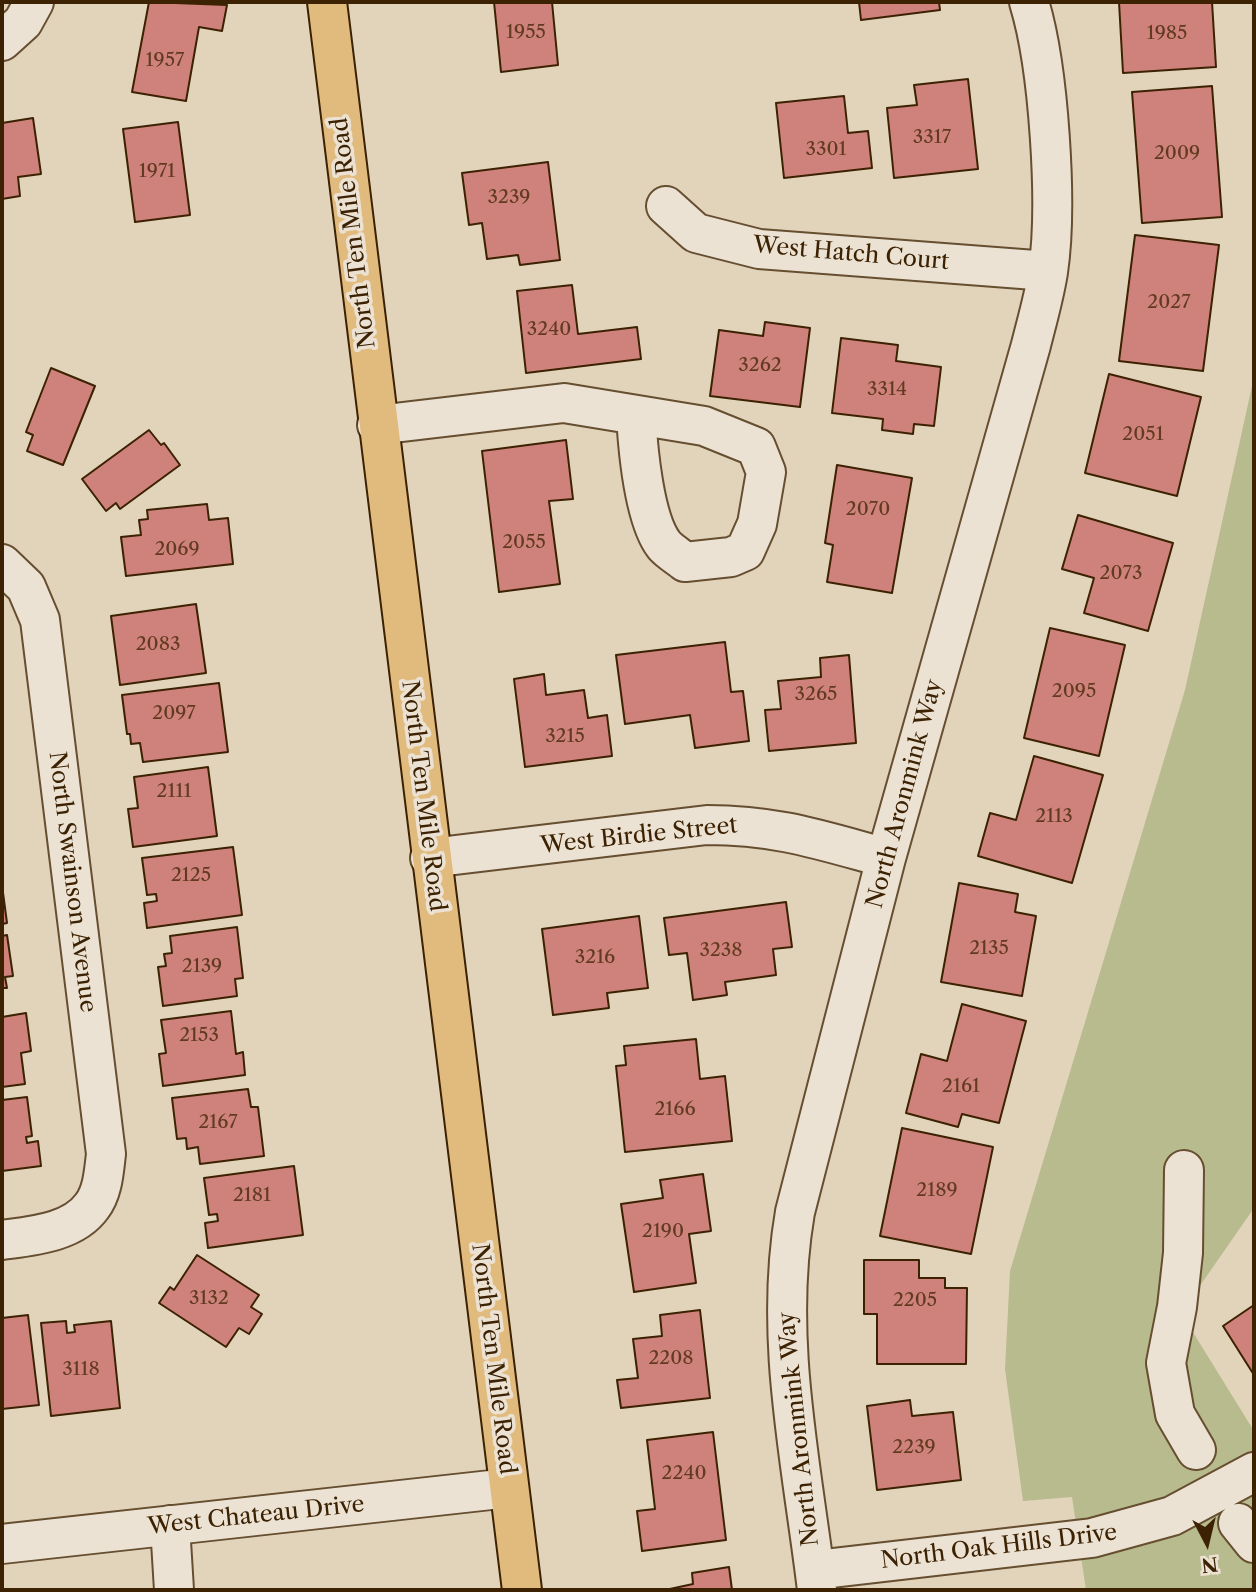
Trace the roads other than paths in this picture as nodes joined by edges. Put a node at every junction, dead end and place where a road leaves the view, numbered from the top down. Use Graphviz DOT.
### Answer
graph roads {
  1 [pos="327,2"];
  2 [pos="1029,2"];
  3 [pos="666,206"];
  4 [pos="1048,271"];
  5 [pos="636,416"];
  6 [pos="377,425"];
  7 [pos="4,565"];
  8 [pos="430,858"];
  9 [pos="886,858"];
  10 [pos="1184,1170"];
  11 [pos="2,1240"];
  12 [pos="1196,1450"];
  13 [pos="1254,1472"];
  14 [pos="509,1488"];
  15 [pos="170,1525"];
  16 [pos="2,1544"];
  17 [pos="816,1580"];
  18 [pos="174,1590"];
  19 [pos="522,1590"];
  1 -- 6 [label="main road, North Ten Mile Road"];
  2 -- 4 [label="street, North Aronmink Way"];
  3 -- 4 [label="street, West Hatch Court"];
  4 -- 9 [label="street, North Aronmink Way"];
  5 -- 6 [label="street"];
  6 -- 8 [label="main road, North Ten Mile Road"];
  7 -- 11 [label="street, North Swainson Avenue"];
  8 -- 9 [label="street, West Birdie Street"];
  8 -- 14 [label="main road, North Ten Mile Road"];
  9 -- 17 [label="street, North Aronmink Way"];
  10 -- 12 [label="street"];
  13 -- 17 [label="street, North Oak Hills Drive"];
  14 -- 15 [label="street, West Chateau Drive"];
  14 -- 19 [label="main road, North Ten Mile Road"];
  15 -- 16 [label="street, West Chateau Drive"];
  15 -- 18 [label="street"];
}
